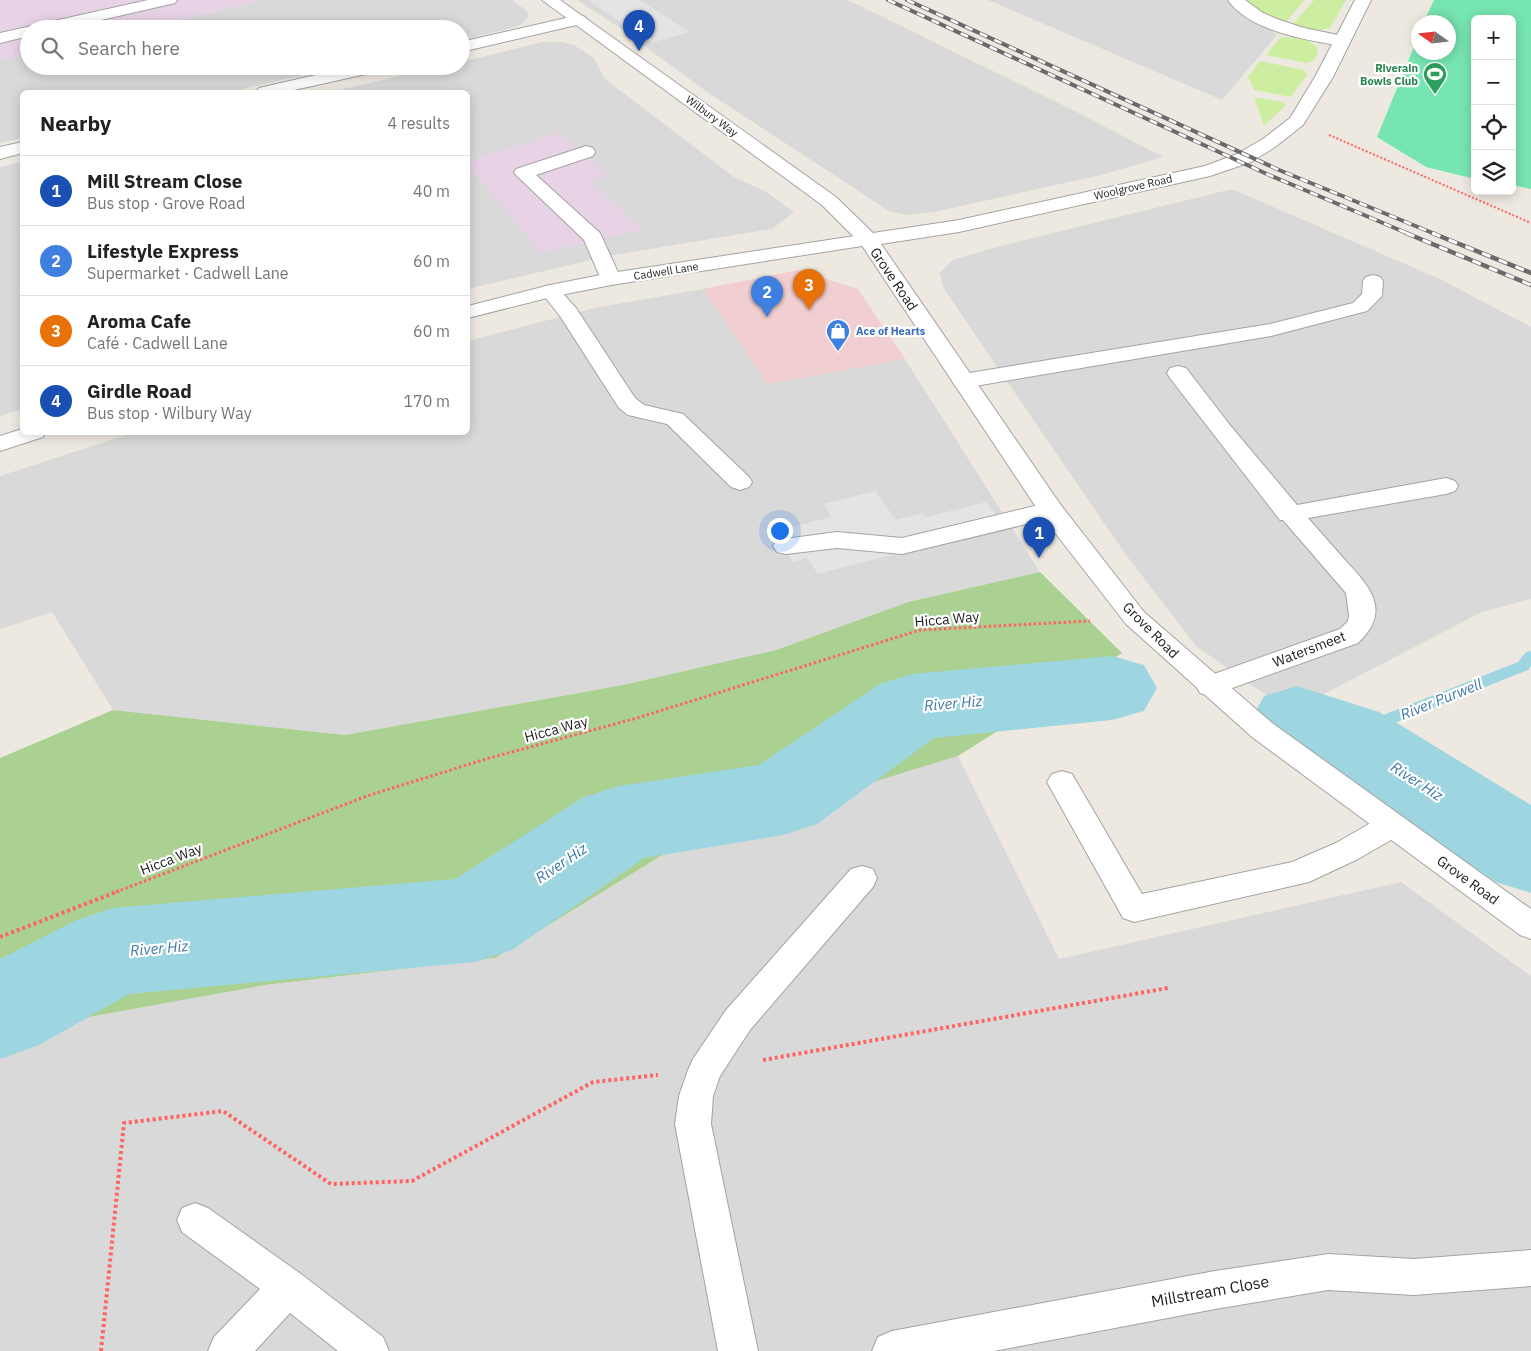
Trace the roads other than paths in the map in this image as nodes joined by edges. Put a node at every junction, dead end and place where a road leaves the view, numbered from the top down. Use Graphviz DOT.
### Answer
graph roads {
  1 [pos="169,0"];
  2 [pos="550,0"];
  3 [pos="1236,0"];
  4 [pos="1363,0"];
  5 [pos="80,20"];
  6 [pos="579,20"];
  7 [pos="20,33"];
  8 [pos="0,38"];
  9 [pos="1342,41"];
  10 [pos="470,45"];
  11 [pos="339,75"];
  12 [pos="273,90"];
  13 [pos="20,149"];
  14 [pos="586,152"];
  15 [pos="0,154"];
  16 [pos="868,240"];
  17 [pos="611,279"];
  18 [pos="1373,281"];
  19 [pos="550,291"];
  20 [pos="470,311"];
  21 [pos="1178,373"];
  22 [pos="963,381"];
  23 [pos="26,435"];
  24 [pos="0,444"];
  25 [pos="740,482"];
  26 [pos="1446,486"];
  27 [pos="1051,510"];
  28 [pos="1290,514"];
  29 [pos="786,546"];
  30 [pos="1210,686"];
  31 [pos="1062,782"];
  32 [pos="1392,825"];
  33 [pos="862,878"];
  34 [pos="1531,926"];
  35 [pos="194,1220"];
  36 [pos="1531,1268"];
  37 [pos="288,1287"];
  38 [pos="228,1351"];
  39 [pos="368,1351"];
  40 [pos="738,1351"];
  41 [pos="892,1351"];
  1 -- 5 [label="street"];
  2 -- 6 [label="street, Wilbury Way"];
  3 -- 9 [label="street"];
  4 -- 9 [label="street, Woolgrove Road"];
  6 -- 10 [label="street"];
  6 -- 16 [label="street, Wilbury Way"];
  7 -- 8 [label="street"];
  9 -- 16 [label="street, Woolgrove Road"];
  11 -- 12 [label="street"];
  13 -- 15 [label="street"];
  14 -- 17 [label="street"];
  16 -- 17 [label="street, Cadwell Lane"];
  16 -- 22 [label="street, Grove Road"];
  17 -- 19 [label="street, Cadwell Lane"];
  18 -- 22 [label="street"];
  19 -- 20 [label="street, Cadwell Lane"];
  19 -- 25 [label="street"];
  21 -- 28 [label="street, Watersmeet"];
  22 -- 27 [label="street, Grove Road"];
  23 -- 24 [label="street"];
  26 -- 28 [label="street"];
  27 -- 29 [label="street"];
  27 -- 30 [label="street, Grove Road"];
  28 -- 30 [label="street, Watersmeet"];
  30 -- 32 [label="street, Grove Road"];
  31 -- 32 [label="street"];
  32 -- 34 [label="street, Grove Road"];
  33 -- 40 [label="street"];
  35 -- 37 [label="street"];
  36 -- 41 [label="street, Millstream Close"];
  37 -- 38 [label="street"];
  37 -- 39 [label="street"];
}
